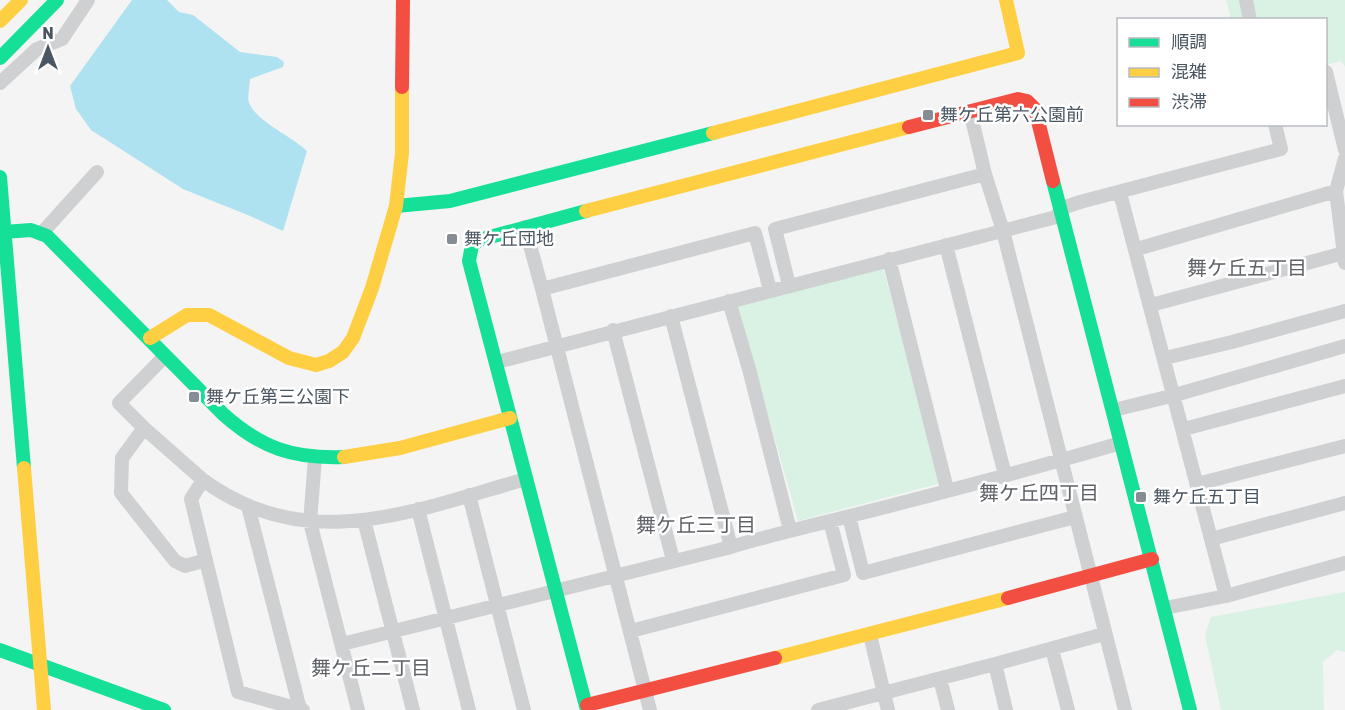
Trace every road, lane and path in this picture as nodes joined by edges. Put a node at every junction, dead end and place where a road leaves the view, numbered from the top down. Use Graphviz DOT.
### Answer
graph roads {
  1 [pos="21,0"];
  2 [pos="57,0"];
  3 [pos="88,0"];
  4 [pos="403,0"];
  5 [pos="1006,0"];
  6 [pos="1246,0"];
  7 [pos="1250,18"];
  8 [pos="0,21"];
  9 [pos="0,58"];
  10 [pos="1327,76"];
  11 [pos="0,83"];
  12 [pos="970,111"];
  13 [pos="1275,126"];
  14 [pos="1345,150"];
  15 [pos="1345,158"];
  16 [pos="97,172"];
  17 [pos="985,174"];
  18 [pos="0,177"];
  19 [pos="1336,191"];
  20 [pos="1120,193"];
  21 [pos="396,206"];
  22 [pos="1062,208"];
  23 [pos="525,227"];
  24 [pos="1003,231"];
  25 [pos="4,232"];
  26 [pos="41,234"];
  27 [pos="946,245"];
  28 [pos="1137,249"];
  29 [pos="1344,258"];
  30 [pos="889,259"];
  31 [pos="789,285"];
  32 [pos="542,289"];
  33 [pos="770,290"];
  34 [pos="729,301"];
  35 [pos="1151,305"];
  36 [pos="1345,311"];
  37 [pos="671,316"];
  38 [pos="613,330"];
  39 [pos="150,339"];
  40 [pos="556,345"];
  41 [pos="1345,346"];
  42 [pos="165,356"];
  43 [pos="1165,358"];
  44 [pos="497,362"];
  45 [pos="1345,386"];
  46 [pos="1175,395"];
  47 [pos="1114,410"];
  48 [pos="510,418"];
  49 [pos="144,428"];
  50 [pos="1184,429"];
  51 [pos="1121,443"];
  52 [pos="1345,446"];
  53 [pos="315,458"];
  54 [pos="1061,461"];
  55 [pos="1005,475"];
  56 [pos="203,480"];
  57 [pos="526,480"];
  58 [pos="1197,484"];
  59 [pos="947,489"];
  60 [pos="469,495"];
  61 [pos="1345,503"];
  62 [pos="248,506"];
  63 [pos="418,509"];
  64 [pos="849,516"];
  65 [pos="1075,517"];
  66 [pos="364,520"];
  67 [pos="830,521"];
  68 [pos="310,522"];
  69 [pos="790,530"];
  70 [pos="1211,539"];
  71 [pos="730,547"];
  72 [pos="206,560"];
  73 [pos="673,560"];
  74 [pos="1152,560"];
  75 [pos="1345,563"];
  76 [pos="617,575"];
  77 [pos="1091,577"];
  78 [pos="556,591"];
  79 [pos="1226,596"];
  80 [pos="498,605"];
  81 [pos="1165,608"];
  82 [pos="446,618"];
  83 [pos="393,631"];
  84 [pos="631,631"];
  85 [pos="1104,634"];
  86 [pos="870,635"];
  87 [pos="342,644"];
  88 [pos="1052,649"];
  89 [pos="0,650"];
  90 [pos="39,664"];
  91 [pos="995,664"];
  92 [pos="940,679"];
  93 [pos="646,690"];
  94 [pos="884,693"];
  95 [pos="587,708"];
  96 [pos="301,709"];
  97 [pos="825,709"];
  98 [pos="44,710"];
  99 [pos="164,710"];
  100 [pos="358,710"];
  101 [pos="413,710"];
  102 [pos="469,710"];
  103 [pos="524,710"];
  104 [pos="651,710"];
  105 [pos="888,710"];
  106 [pos="948,710"];
  107 [pos="1006,710"];
  108 [pos="1068,710"];
  109 [pos="1125,710"];
  110 [pos="1190,710"];
  1 -- 8 [label="main road"];
  2 -- 9 [label="main road"];
  3 -- 11 [label="street"];
  4 -- 21 [label="main road"];
  5 -- 21 [label="main road"];
  6 -- 7 [label="street"];
  10 -- 14 [label="street"];
  12 -- 17 [label="street"];
  12 -- 22 [label="main road"];
  12 -- 23 [label="main road"];
  13 -- 20 [label="street"];
  15 -- 19 [label="street"];
  16 -- 26 [label="street"];
  17 -- 24 [label="street"];
  17 -- 31 [label="street"];
  18 -- 25 [label="main road"];
  19 -- 28 [label="street"];
  19 -- 29 [label="street"];
  20 -- 22 [label="street"];
  20 -- 28 [label="street"];
  21 -- 39 [label="main road"];
  22 -- 24 [label="street"];
  22 -- 47 [label="main road"];
  23 -- 32 [label="street"];
  23 -- 44 [label="main road"];
  24 -- 27 [label="street"];
  24 -- 54 [label="street"];
  25 -- 26 [label="main road"];
  25 -- 90 [label="main road"];
  26 -- 39 [label="main road"];
  27 -- 30 [label="street"];
  27 -- 55 [label="street"];
  28 -- 35 [label="street"];
  29 -- 35 [label="street"];
  30 -- 31 [label="street"];
  30 -- 59 [label="street"];
  31 -- 33 [label="street"];
  32 -- 33 [label="street"];
  32 -- 40 [label="street"];
  33 -- 34 [label="street"];
  34 -- 37 [label="street"];
  34 -- 69 [label="street"];
  35 -- 43 [label="street"];
  36 -- 43 [label="street"];
  37 -- 38 [label="street"];
  37 -- 71 [label="street"];
  38 -- 40 [label="street"];
  38 -- 73 [label="street"];
  39 -- 42 [label="main road"];
  40 -- 44 [label="street"];
  40 -- 76 [label="street"];
  41 -- 46 [label="street"];
  42 -- 49 [label="street"];
  42 -- 53 [label="main road"];
  43 -- 46 [label="street"];
  44 -- 48 [label="main road"];
  45 -- 50 [label="street"];
  46 -- 47 [label="street"];
  46 -- 50 [label="street"];
  47 -- 51 [label="main road"];
  48 -- 53 [label="main road"];
  48 -- 57 [label="main road"];
  49 -- 56 [label="street"];
  49 -- 72 [label="street"];
  50 -- 58 [label="street"];
  51 -- 54 [label="street"];
  51 -- 74 [label="main road"];
  52 -- 58 [label="street"];
  53 -- 68 [label="street"];
  54 -- 55 [label="street"];
  54 -- 65 [label="street"];
  55 -- 59 [label="street"];
  56 -- 62 [label="street"];
  56 -- 72 [label="street"];
  57 -- 60 [label="street"];
  57 -- 78 [label="main road"];
  58 -- 70 [label="street"];
  59 -- 64 [label="street"];
  60 -- 63 [label="street"];
  60 -- 80 [label="street"];
  61 -- 70 [label="street"];
  62 -- 68 [label="street"];
  62 -- 96 [label="street"];
  63 -- 66 [label="street"];
  63 -- 82 [label="street"];
  64 -- 65 [label="street"];
  64 -- 67 [label="street"];
  65 -- 77 [label="street"];
  66 -- 68 [label="street"];
  66 -- 83 [label="street"];
  67 -- 69 [label="street"];
  67 -- 84 [label="street"];
  68 -- 87 [label="street"];
  69 -- 71 [label="street"];
  70 -- 79 [label="street"];
  71 -- 73 [label="street"];
  72 -- 96 [label="street"];
  73 -- 76 [label="street"];
  74 -- 77 [label="main road"];
  74 -- 81 [label="main road"];
  75 -- 79 [label="street"];
  76 -- 78 [label="street"];
  76 -- 84 [label="street"];
  77 -- 85 [label="street"];
  77 -- 86 [label="main road"];
  78 -- 80 [label="street"];
  78 -- 95 [label="main road"];
  79 -- 81 [label="street"];
  80 -- 82 [label="street"];
  80 -- 103 [label="street"];
  81 -- 110 [label="main road"];
  82 -- 83 [label="street"];
  82 -- 102 [label="street"];
  83 -- 87 [label="street"];
  83 -- 101 [label="street"];
  84 -- 93 [label="street"];
  85 -- 88 [label="street"];
  85 -- 109 [label="street"];
  86 -- 93 [label="main road"];
  86 -- 94 [label="street"];
  87 -- 100 [label="street"];
  88 -- 91 [label="street"];
  88 -- 108 [label="street"];
  89 -- 90 [label="main road"];
  90 -- 98 [label="main road"];
  90 -- 99 [label="main road"];
  91 -- 92 [label="street"];
  91 -- 107 [label="street"];
  92 -- 94 [label="street"];
  92 -- 106 [label="street"];
  93 -- 95 [label="main road"];
  93 -- 104 [label="street"];
  94 -- 97 [label="street"];
  94 -- 105 [label="street"];
}
